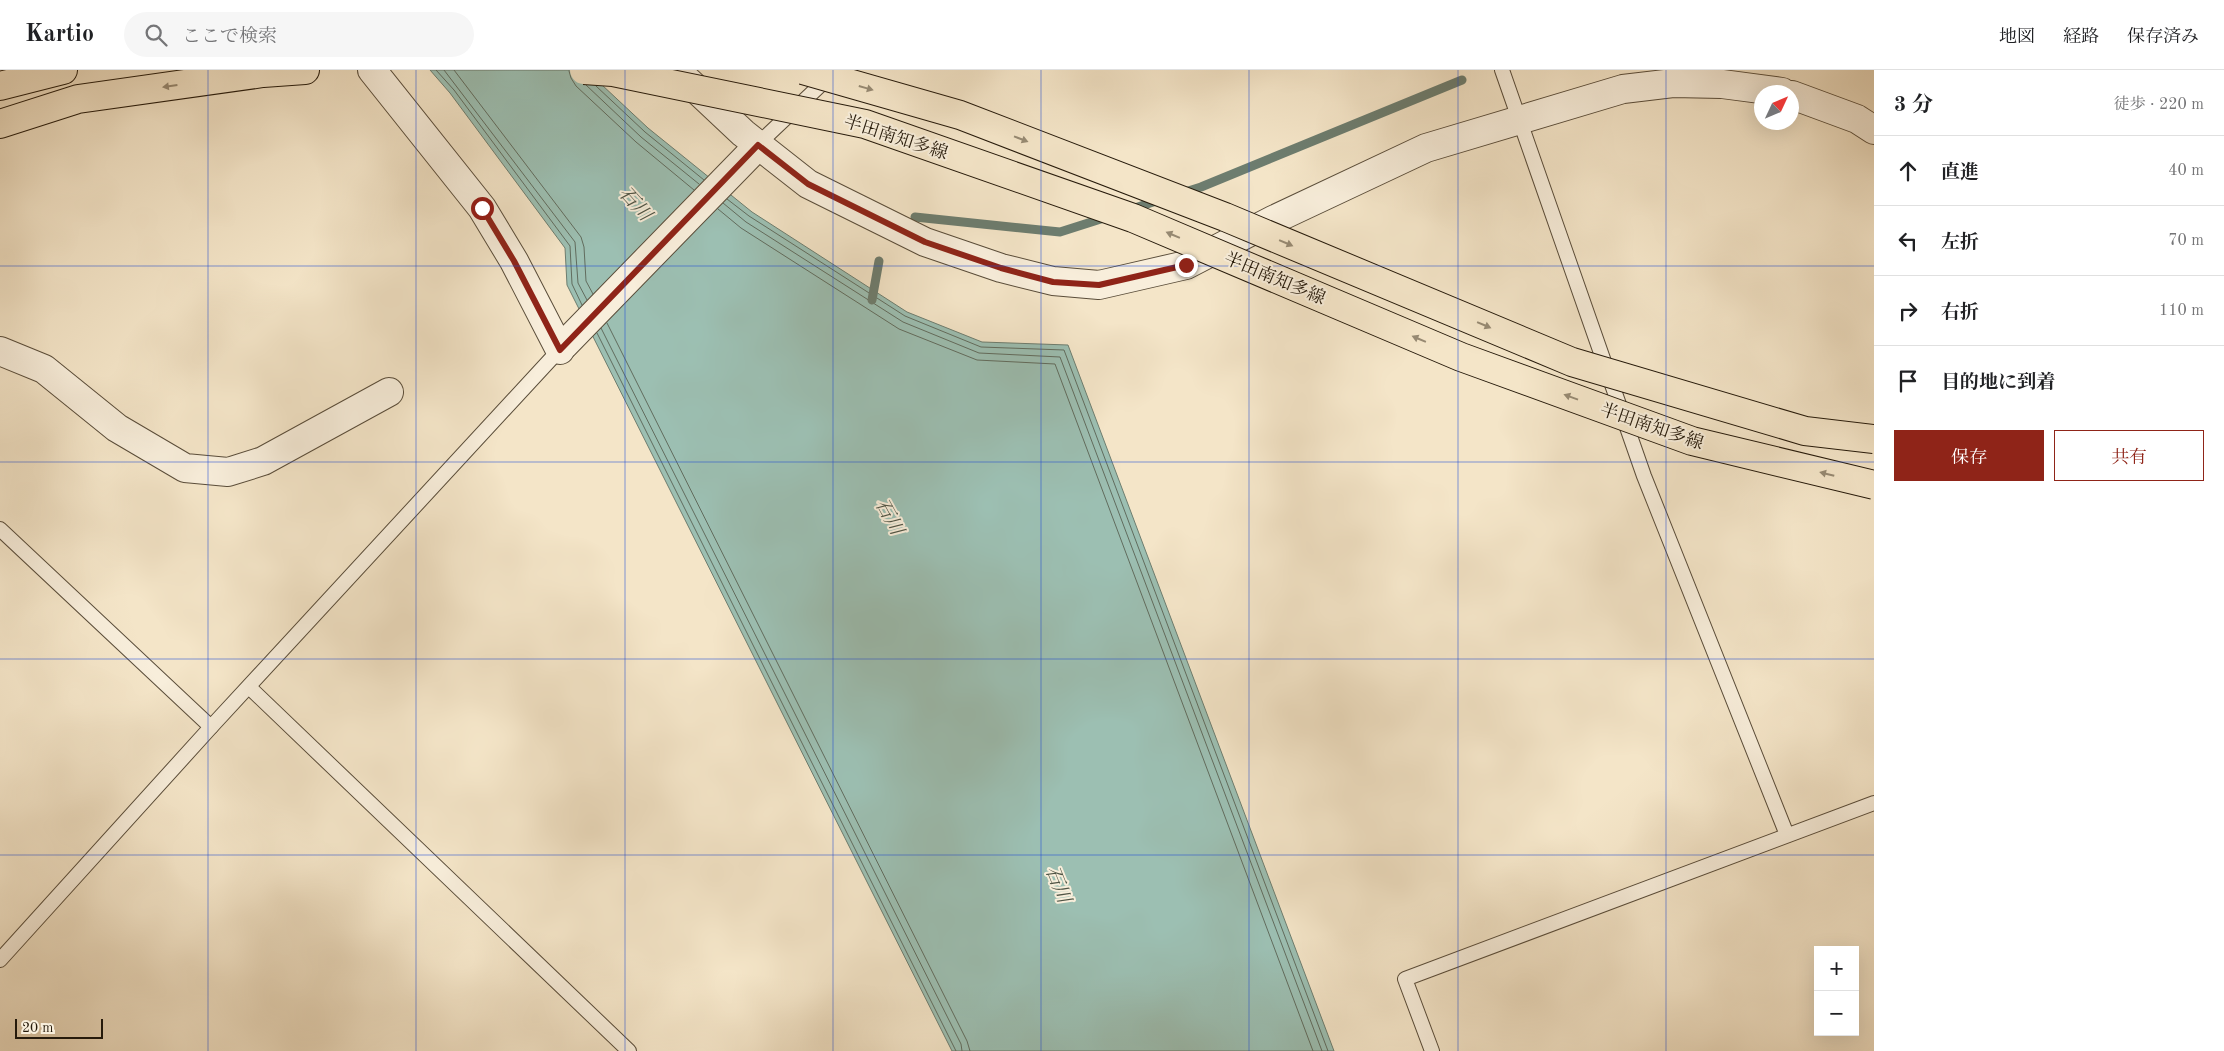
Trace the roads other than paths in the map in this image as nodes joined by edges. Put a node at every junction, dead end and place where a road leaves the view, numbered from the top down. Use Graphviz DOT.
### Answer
graph roads {
  1 [pos="64,70"];
  2 [pos="306,70"];
  3 [pos="372,70"];
  4 [pos="584,70"];
  5 [pos="676,70"];
  6 [pos="803,70"];
  7 [pos="836,70"];
  8 [pos="1502,70"];
  9 [pos="0,86"];
  10 [pos="1754,88"];
  11 [pos="1799,98"];
  12 [pos="1521,120"];
  13 [pos="0,124"];
  14 [pos="1874,130"];
  15 [pos="755,148"];
  16 [pos="562,347"];
  17 [pos="0,351"];
  18 [pos="389,392"];
  19 [pos="1874,440"];
  20 [pos="1874,485"];
  21 [pos="0,529"];
  22 [pos="249,687"];
  23 [pos="210,727"];
  24 [pos="1874,803"];
  25 [pos="1787,835"];
  26 [pos="0,960"];
  27 [pos="629,1051"];
  28 [pos="1432,1051"];
  1 -- 9 [label="main road"];
  2 -- 13 [label="main road, one-way"];
  3 -- 16 [label="street"];
  20 -- 4 [label="main road, 半田南知多線, one-way, bridge"];
  5 -- 15 [label="street"];
  6 -- 19 [label="main road, 半田南知多線, one-way, bridge"];
  7 -- 15 [label="lane"];
  8 -- 12 [label="lane"];
  10 -- 12 [label="street"];
  11 -- 14 [label="street"];
  12 -- 15 [label="street"];
  12 -- 25 [label="lane"];
  15 -- 16 [label="street"];
  16 -- 22 [label="lane"];
  17 -- 18 [label="street"];
  21 -- 23 [label="lane"];
  22 -- 23 [label="lane"];
  22 -- 27 [label="lane"];
  23 -- 26 [label="lane"];
  24 -- 25 [label="lane"];
  25 -- 28 [label="lane"];
}
